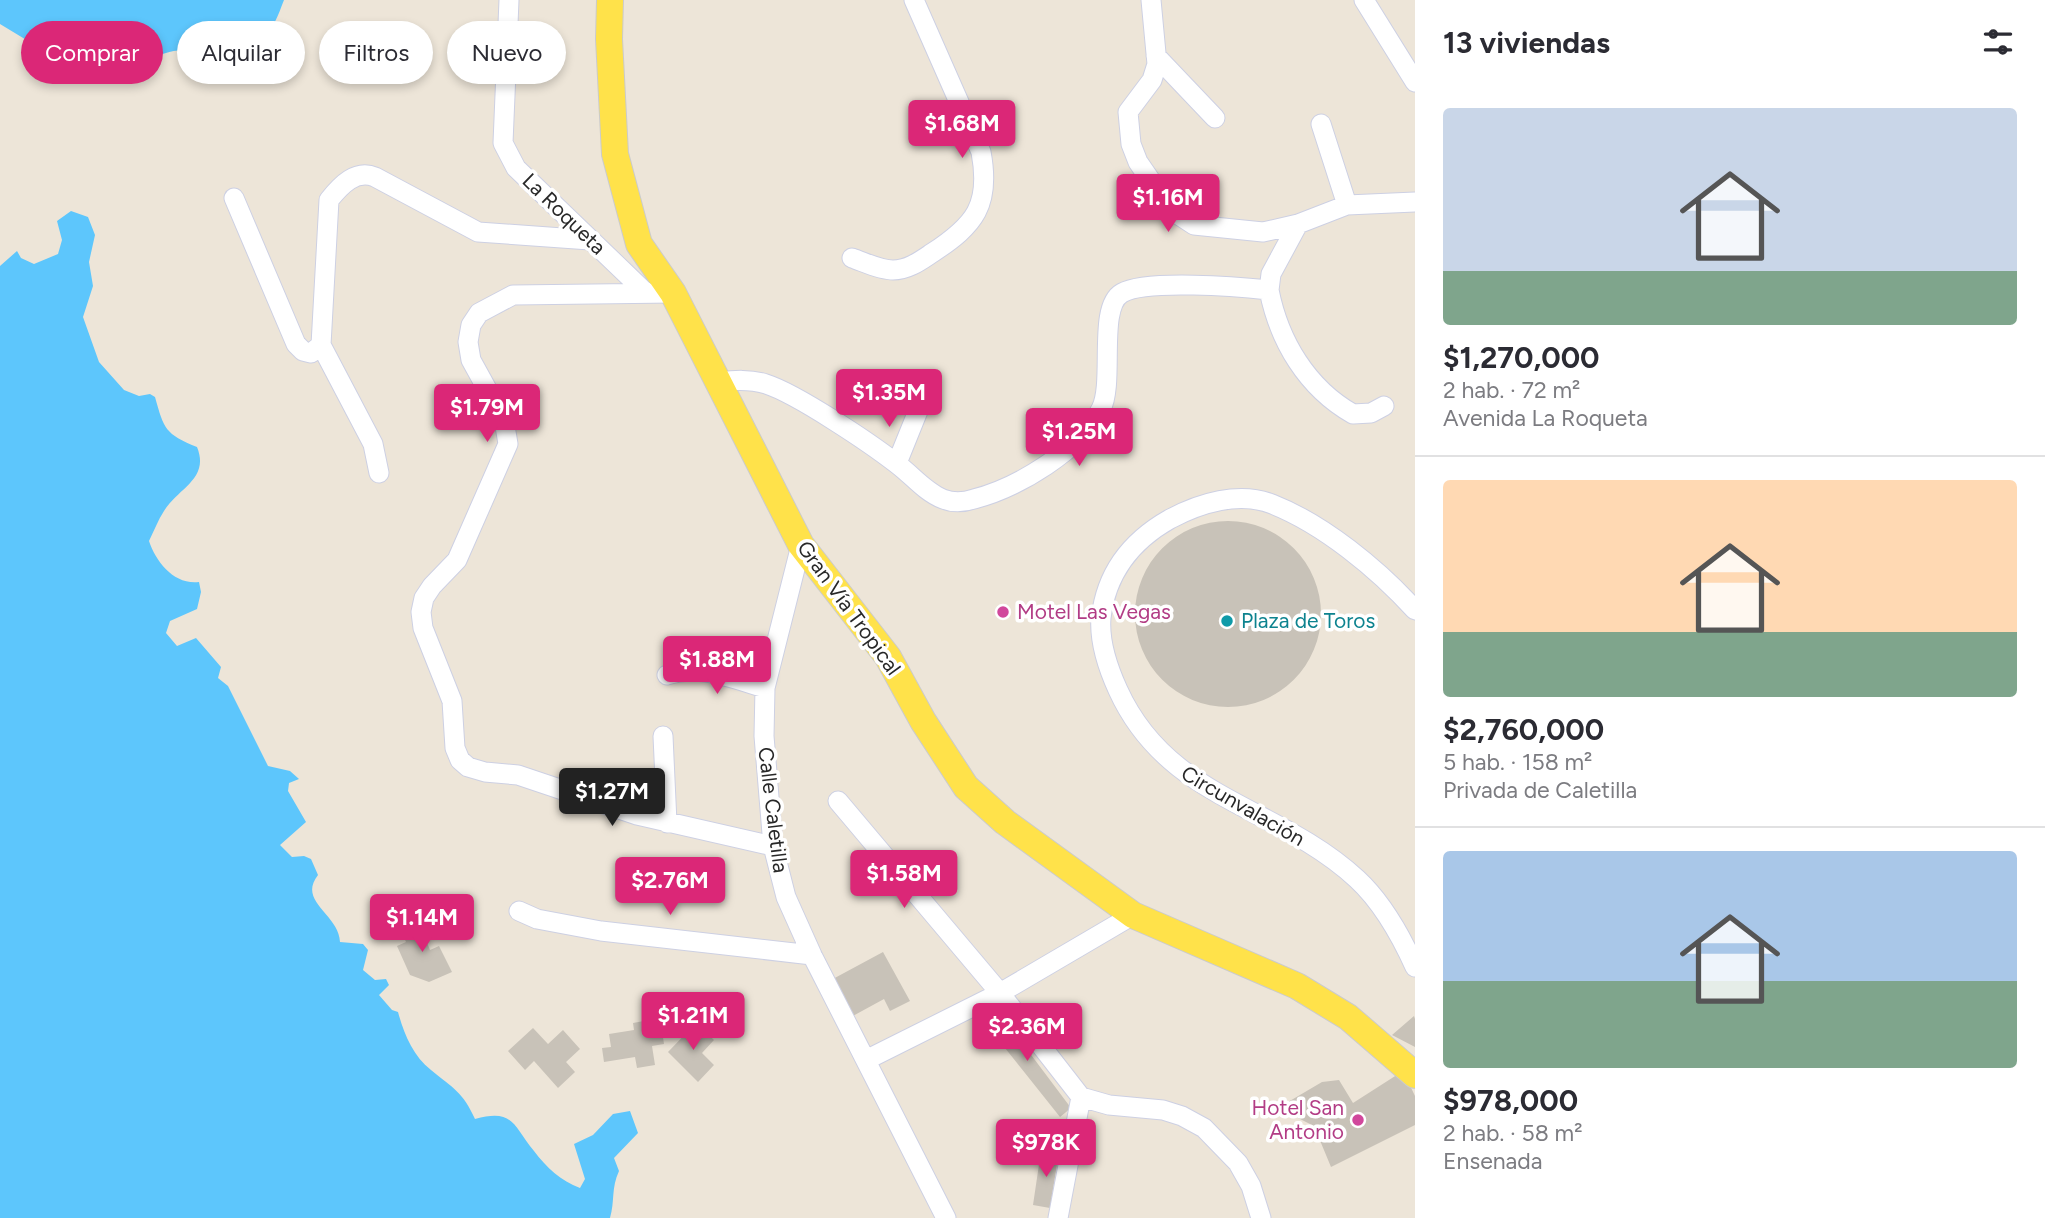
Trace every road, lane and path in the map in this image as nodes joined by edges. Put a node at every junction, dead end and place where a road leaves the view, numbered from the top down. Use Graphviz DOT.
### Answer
graph roads {
  1 [pos="509,0"];
  2 [pos="610,0"];
  3 [pos="914,0"];
  4 [pos="1151,0"];
  5 [pos="1364,0"];
  6 [pos="1156,56"];
  7 [pos="1415,82"];
  8 [pos="1215,118"];
  9 [pos="1321,124"];
  10 [pos="234,198"];
  11 [pos="1415,202"];
  12 [pos="1347,205"];
  13 [pos="1298,224"];
  14 [pos="590,240"];
  15 [pos="852,258"];
  16 [pos="1269,290"];
  17 [pos="644,291"];
  18 [pos="673,293"];
  19 [pos="321,345"];
  20 [pos="719,382"];
  21 [pos="1384,406"];
  22 [pos="918,411"];
  23 [pos="897,463"];
  24 [pos="379,473"];
  25 [pos="801,545"];
  26 [pos="1415,610"];
  27 [pos="667,675"];
  28 [pos="765,688"];
  29 [pos="663,736"];
  30 [pos="838,801"];
  31 [pos="667,823"];
  32 [pos="773,846"];
  33 [pos="519,911"];
  34 [pos="1133,915"];
  35 [pos="812,955"];
  36 [pos="1415,967"];
  37 [pos="1000,993"];
  38 [pos="866,1060"];
  39 [pos="1415,1075"];
  40 [pos="1081,1097"];
  41 [pos="946,1218"];
  42 [pos="1058,1218"];
  43 [pos="1261,1218"];
  1 -- 14 [label="street, La Roqueta"];
  2 -- 18 [label="main road, Gran Vía Tropical"];
  3 -- 15 [label="street"];
  4 -- 6 [label="street"];
  5 -- 7 [label="street"];
  6 -- 8 [label="street"];
  6 -- 13 [label="street"];
  9 -- 12 [label="street"];
  10 -- 19 [label="street"];
  11 -- 12 [label="street"];
  12 -- 13 [label="street"];
  13 -- 16 [label="street"];
  14 -- 17 [label="street, La Roqueta"];
  14 -- 19 [label="street"];
  16 -- 21 [label="street"];
  16 -- 23 [label="street"];
  17 -- 18 [label="street"];
  17 -- 31 [label="street"];
  18 -- 20 [label="main road, Gran Vía Tropical"];
  19 -- 24 [label="street"];
  20 -- 23 [label="street"];
  20 -- 25 [label="main road, Gran Vía Tropical"];
  22 -- 23 [label="street"];
  25 -- 28 [label="street, Calle Caletilla"];
  25 -- 34 [label="main road, Gran Vía Tropical"];
  26 -- 36 [label="street, Circunvalación"];
  27 -- 28 [label="street"];
  28 -- 32 [label="street, Calle Caletilla"];
  29 -- 31 [label="street"];
  30 -- 37 [label="street"];
  31 -- 32 [label="street"];
  32 -- 35 [label="street, Calle Caletilla"];
  33 -- 35 [label="street"];
  34 -- 37 [label="street"];
  34 -- 39 [label="main road, Gran Vía Tropical"];
  35 -- 38 [label="street, Calle Caletilla"];
  37 -- 38 [label="street"];
  37 -- 40 [label="street"];
  38 -- 41 [label="street, Calle Caletilla"];
  40 -- 42 [label="street"];
  40 -- 43 [label="street"];
}
